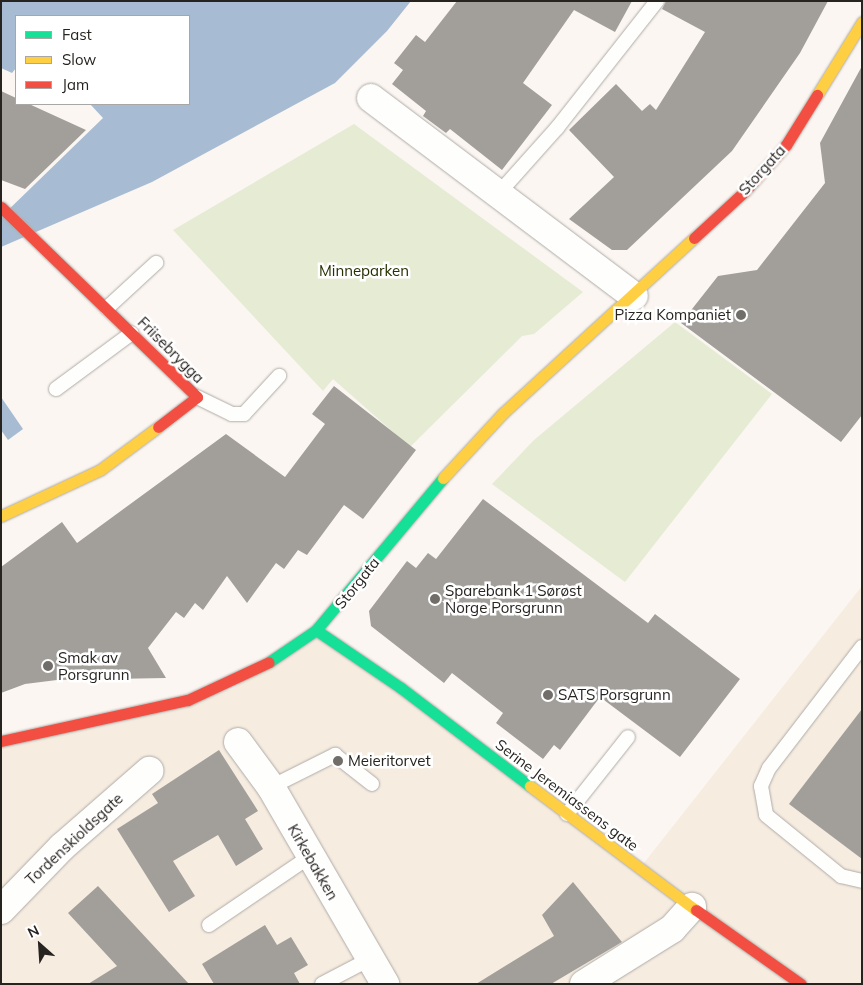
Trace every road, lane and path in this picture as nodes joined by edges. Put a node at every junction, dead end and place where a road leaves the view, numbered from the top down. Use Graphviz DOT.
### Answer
graph roads {
  1 [pos="657,1"];
  2 [pos="862,22"];
  3 [pos="371,98"];
  4 [pos="498,194"];
  5 [pos="5,209"];
  6 [pos="156,263"];
  7 [pos="634,296"];
  8 [pos="106,308"];
  9 [pos="132,333"];
  10 [pos="279,376"];
  11 [pos="56,388"];
  12 [pos="196,397"];
  13 [pos="1,516"];
  14 [pos="316,630"];
  15 [pos="862,647"];
  16 [pos="628,737"];
  17 [pos="1,741"];
  18 [pos="238,742"];
  19 [pos="149,771"];
  20 [pos="372,784"];
  21 [pos="270,787"];
  22 [pos="567,814"];
  23 [pos="309,857"];
  24 [pos="862,881"];
  25 [pos="692,907"];
  26 [pos="1,910"];
  27 [pos="209,925"];
  28 [pos="370,959"];
  29 [pos="322,984"];
  30 [pos="385,984"];
  31 [pos="584,984"];
  32 [pos="801,984"];
  1 -- 4 [label="lane"];
  2 -- 7 [label="street, Storgata"];
  3 -- 4 [label="street"];
  4 -- 7 [label="street"];
  5 -- 8 [label="street, Friisebrygga"];
  6 -- 8 [label="lane"];
  7 -- 14 [label="street, Storgata"];
  8 -- 9 [label="street, Friisebrygga"];
  9 -- 11 [label="lane"];
  9 -- 12 [label="street, Friisebrygga"];
  10 -- 12 [label="lane"];
  12 -- 13 [label="street, Friisebrygga"];
  14 -- 17 [label="street, Storgata"];
  14 -- 22 [label="street, Serine Jeremiassens gate"];
  15 -- 24 [label="lane"];
  16 -- 22 [label="lane"];
  18 -- 21 [label="street, Kirkebakken"];
  19 -- 26 [label="street, Tordenskioldsgate"];
  20 -- 21 [label="lane"];
  21 -- 23 [label="street, Kirkebakken"];
  22 -- 25 [label="street, Serine Jeremiassens gate"];
  23 -- 27 [label="lane"];
  23 -- 28 [label="street, Kirkebakken"];
  25 -- 31 [label="street"];
  25 -- 32 [label="street, Serine Jeremiassens gate"];
  28 -- 29 [label="lane"];
  28 -- 30 [label="street, Kirkebakken"];
}
